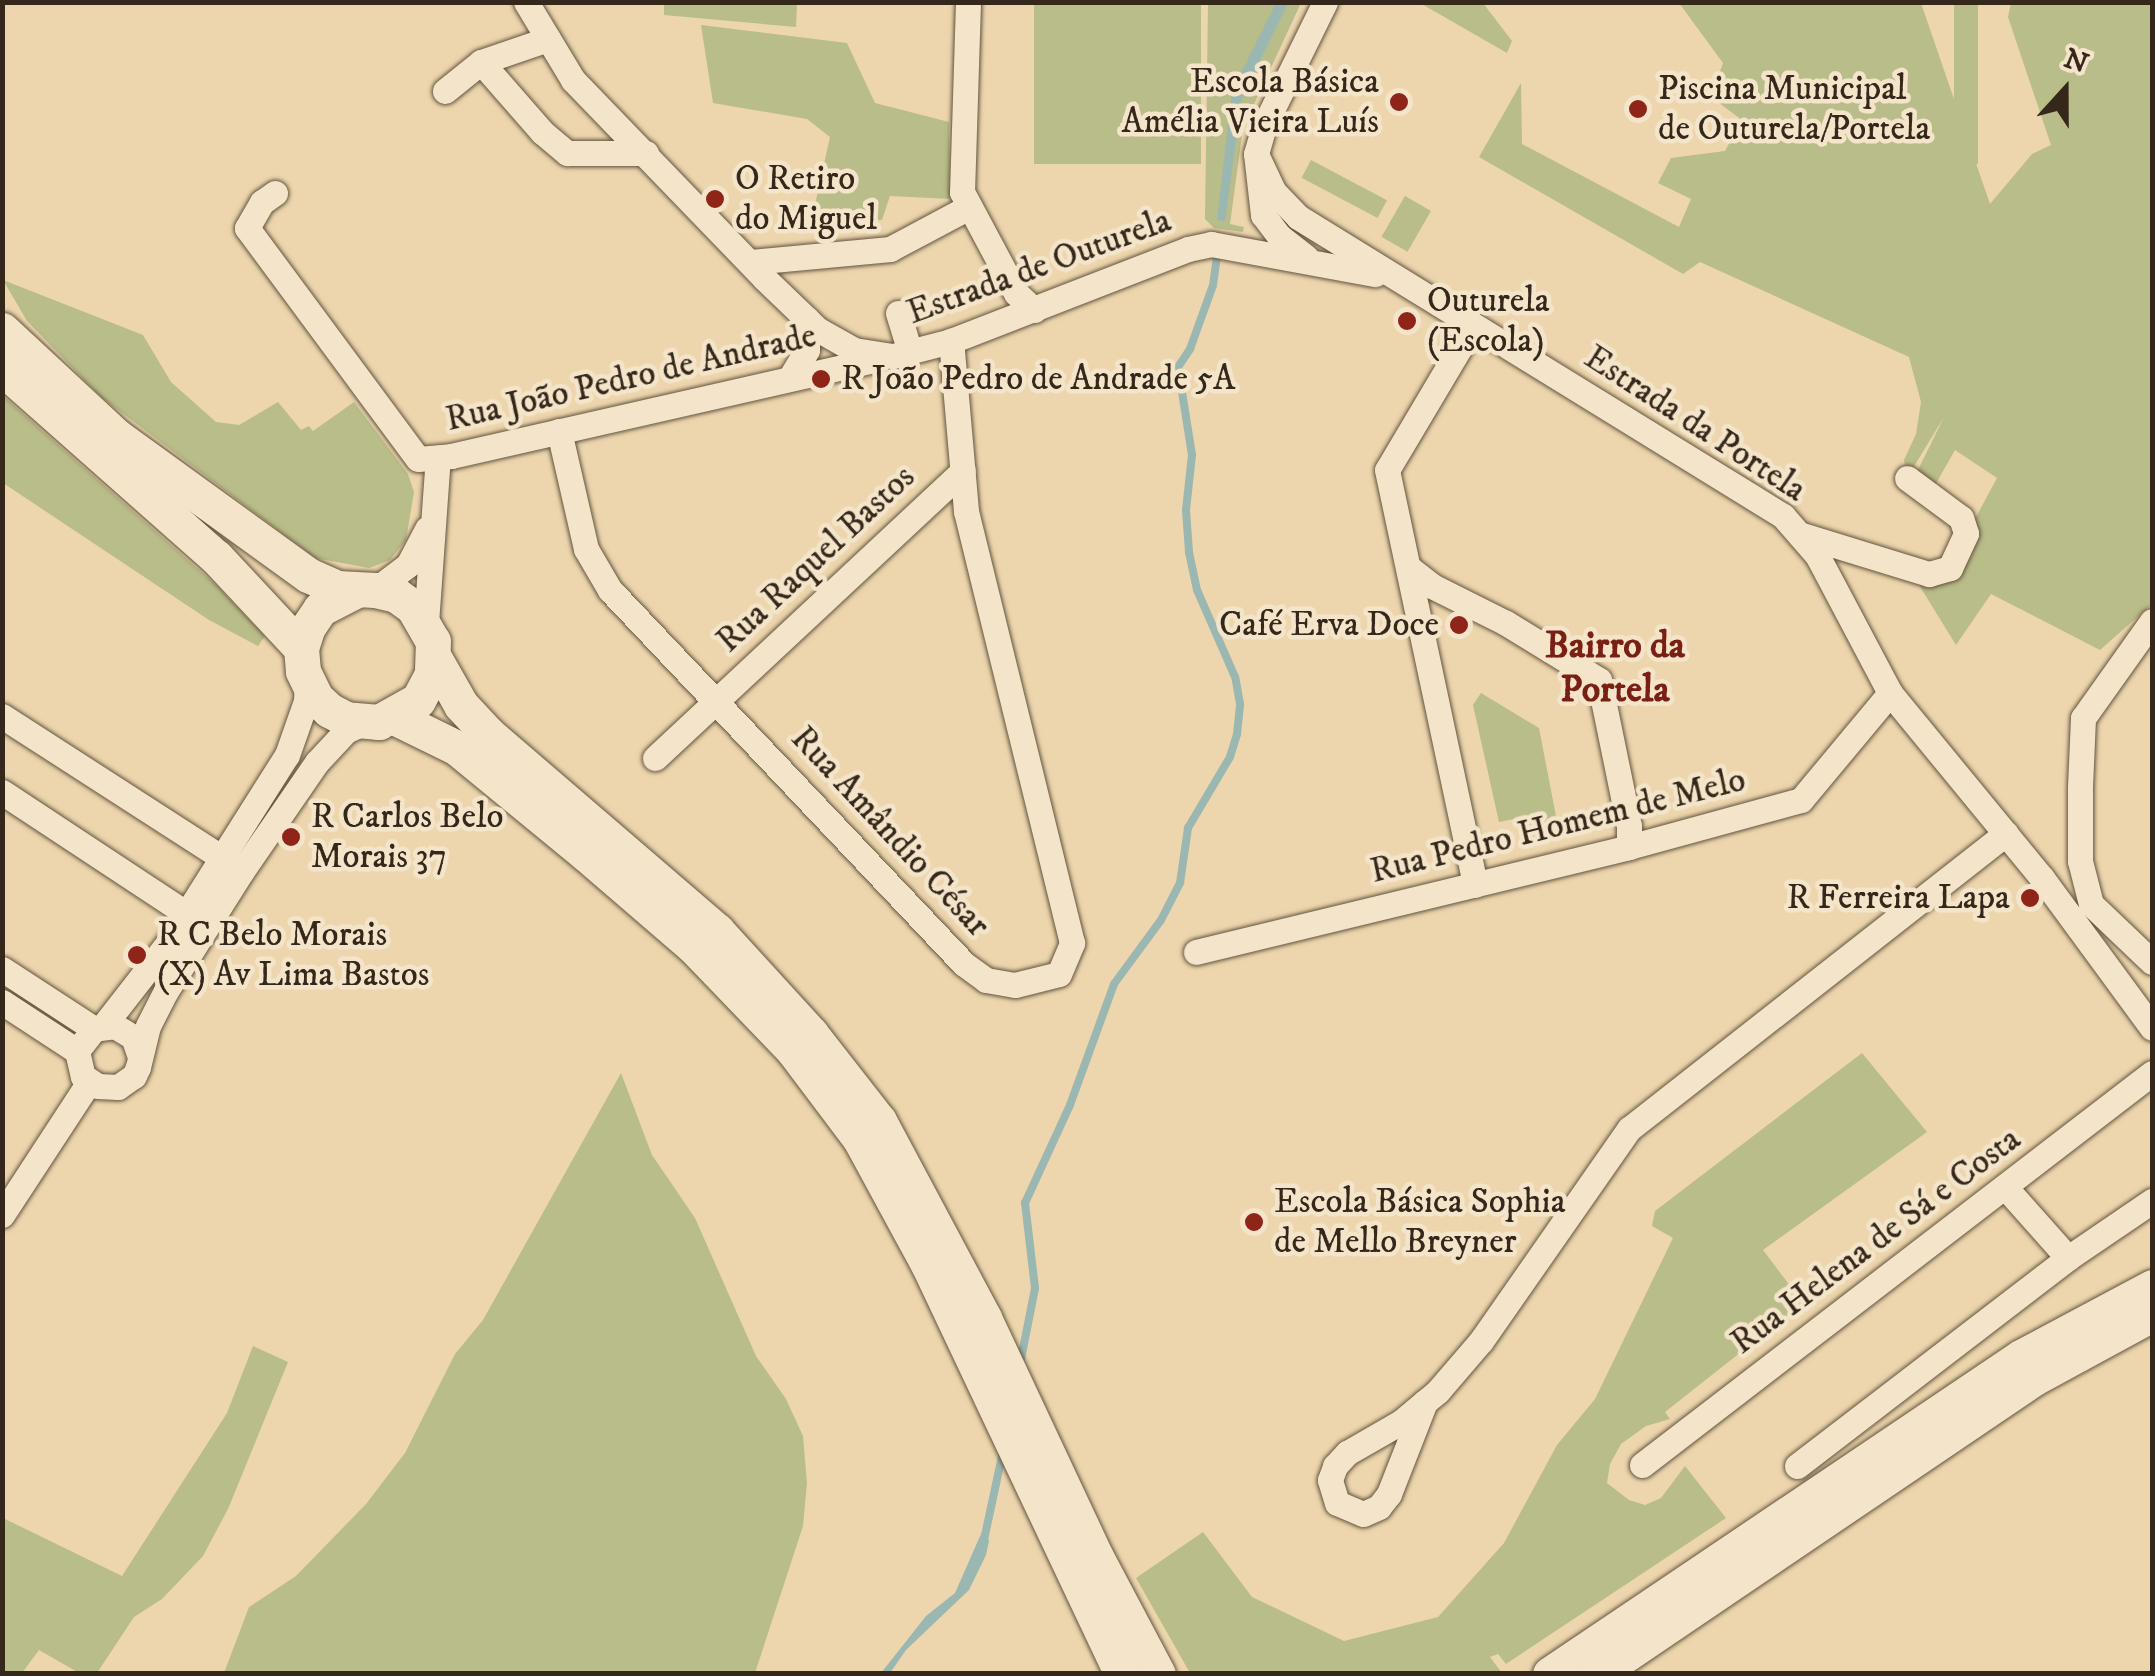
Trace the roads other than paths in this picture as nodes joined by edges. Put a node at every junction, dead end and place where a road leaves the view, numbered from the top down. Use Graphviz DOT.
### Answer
graph roads {
  1 [pos="526,2"];
  2 [pos="968,2"];
  3 [pos="1325,2"];
  4 [pos="548,39"];
  5 [pos="482,62"];
  6 [pos="445,91"];
  7 [pos="646,153"];
  8 [pos="1256,154"];
  9 [pos="275,193"];
  10 [pos="1278,197"];
  11 [pos="968,208"];
  12 [pos="1269,222"];
  13 [pos="1239,247"];
  14 [pos="1310,260"];
  15 [pos="751,262"];
  16 [pos="1390,277"];
  17 [pos="1034,310"];
  18 [pos="898,314"];
  19 [pos="807,319"];
  20 [pos="1472,327"];
  21 [pos="2,330"];
  22 [pos="952,341"];
  23 [pos="901,354"];
  24 [pos="2,368"];
  25 [pos="790,378"];
  26 [pos="559,431"];
  27 [pos="438,457"];
  28 [pos="963,471"];
  29 [pos="1907,478"];
  30 [pos="430,514"];
  31 [pos="1802,536"];
  32 [pos="1408,567"];
  33 [pos="366,590"];
  34 [pos="2152,621"];
  35 [pos="426,623"];
  36 [pos="302,648"];
  37 [pos="435,659"];
  38 [pos="307,682"];
  39 [pos="1890,693"];
  40 [pos="716,699"];
  41 [pos="2,716"];
  42 [pos="379,720"];
  43 [pos="656,758"];
  44 [pos="2,792"];
  45 [pos="2006,833"];
  46 [pos="1629,847"];
  47 [pos="2080,861"];
  48 [pos="232,865"];
  49 [pos="2042,878"];
  50 [pos="1475,885"];
  51 [pos="187,914"];
  52 [pos="1196,952"];
  53 [pos="2152,962"];
  54 [pos="2,969"];
  55 [pos="2,1002"];
  56 [pos="99,1027"];
  57 [pos="2152,1028"];
  58 [pos="77,1052"];
  59 [pos="140,1057"];
  60 [pos="2152,1073"];
  61 [pos="90,1082"];
  62 [pos="2004,1187"];
  63 [pos="2152,1201"];
  64 [pos="2,1216"];
  65 [pos="2068,1258"];
  66 [pos="2152,1286"];
  67 [pos="2152,1314"];
  68 [pos="1425,1402"];
  69 [pos="1642,1464"];
  70 [pos="1797,1466"];
  71 [pos="1122,1674"];
  72 [pos="1158,1674"];
  73 [pos="1550,1674"];
  74 [pos="1596,1674"];
  1 -- 4 [label="street, Estrada de Outurela"];
  2 -- 11 [label="street"];
  3 -- 8 [label="street"];
  4 -- 5 [label="street"];
  4 -- 7 [label="street, Estrada de Outurela"];
  5 -- 6 [label="street"];
  5 -- 7 [label="street"];
  7 -- 15 [label="street, Estrada de Outurela"];
  8 -- 10 [label="street"];
  8 -- 12 [label="street"];
  9 -- 27 [label="street, Rua João Pedro de Andrade"];
  10 -- 12 [label="street"];
  10 -- 16 [label="street, Estrada da Portela"];
  11 -- 15 [label="street"];
  11 -- 17 [label="street"];
  12 -- 13 [label="street"];
  12 -- 14 [label="street"];
  13 -- 14 [label="street, Estrada de Outurela"];
  13 -- 17 [label="street, Estrada de Outurela"];
  14 -- 16 [label="street, Estrada de Outurela"];
  15 -- 19 [label="street, Estrada de Outurela"];
  16 -- 20 [label="street, Estrada da Portela"];
  17 -- 22 [label="street, Estrada de Outurela"];
  18 -- 23 [label="street"];
  19 -- 23 [label="street, Estrada de Outurela"];
  19 -- 25 [label="street"];
  20 -- 31 [label="street, Estrada da Portela"];
  20 -- 32 [label="street"];
  21 -- 33 [label="street"];
  22 -- 23 [label="street, Estrada de Outurela"];
  22 -- 28 [label="street, Rua Amândio César"];
  23 -- 25 [label="street, Rua João Pedro de Andrade"];
  24 -- 36 [label="street"];
  25 -- 26 [label="street, Rua João Pedro de Andrade"];
  26 -- 27 [label="street, Rua João Pedro de Andrade"];
  26 -- 40 [label="street, Rua Amândio César"];
  27 -- 30 [label="street"];
  28 -- 40 [label="street, Rua Raquel Bastos"];
  28 -- 40 [label="street, Rua Amândio César"];
  29 -- 31 [label="street"];
  30 -- 33 [label="street"];
  30 -- 35 [label="street"];
  31 -- 39 [label="street, Estrada da Portela"];
  32 -- 46 [label="street"];
  32 -- 50 [label="street"];
  33 -- 35 [label="street"];
  33 -- 36 [label="street"];
  34 -- 47 [label="street"];
  35 -- 37 [label="street"];
  36 -- 38 [label="street"];
  37 -- 42 [label="street"];
  37 -- 72 [label="street"];
  38 -- 42 [label="street"];
  38 -- 48 [label="street"];
  39 -- 45 [label="street, Estrada da Portela"];
  39 -- 46 [label="street, Rua Pedro Homem de Melo"];
  40 -- 43 [label="street, Rua Raquel Bastos"];
  41 -- 48 [label="street"];
  42 -- 48 [label="street"];
  42 -- 71 [label="street"];
  44 -- 51 [label="street"];
  45 -- 49 [label="street, Estrada da Portela"];
  45 -- 68 [label="street"];
  46 -- 50 [label="street, Rua Pedro Homem de Melo"];
  47 -- 49 [label="street"];
  47 -- 53 [label="street"];
  48 -- 51 [label="street"];
  48 -- 59 [label="street"];
  49 -- 57 [label="street, Estrada da Portela"];
  50 -- 52 [label="street, Rua Pedro Homem de Melo"];
  51 -- 56 [label="street"];
  54 -- 56 [label="street"];
  55 -- 58 [label="street"];
  56 -- 58 [label="street"];
  56 -- 59 [label="street"];
  58 -- 61 [label="street"];
  59 -- 61 [label="street"];
  60 -- 62 [label="street, Rua Helena de Sá e Costa"];
  61 -- 64 [label="street"];
  62 -- 65 [label="street"];
  62 -- 69 [label="street, Rua Helena de Sá e Costa"];
  63 -- 65 [label="street"];
  65 -- 70 [label="street"];
  66 -- 73 [label="street"];
  67 -- 74 [label="street"];
}
